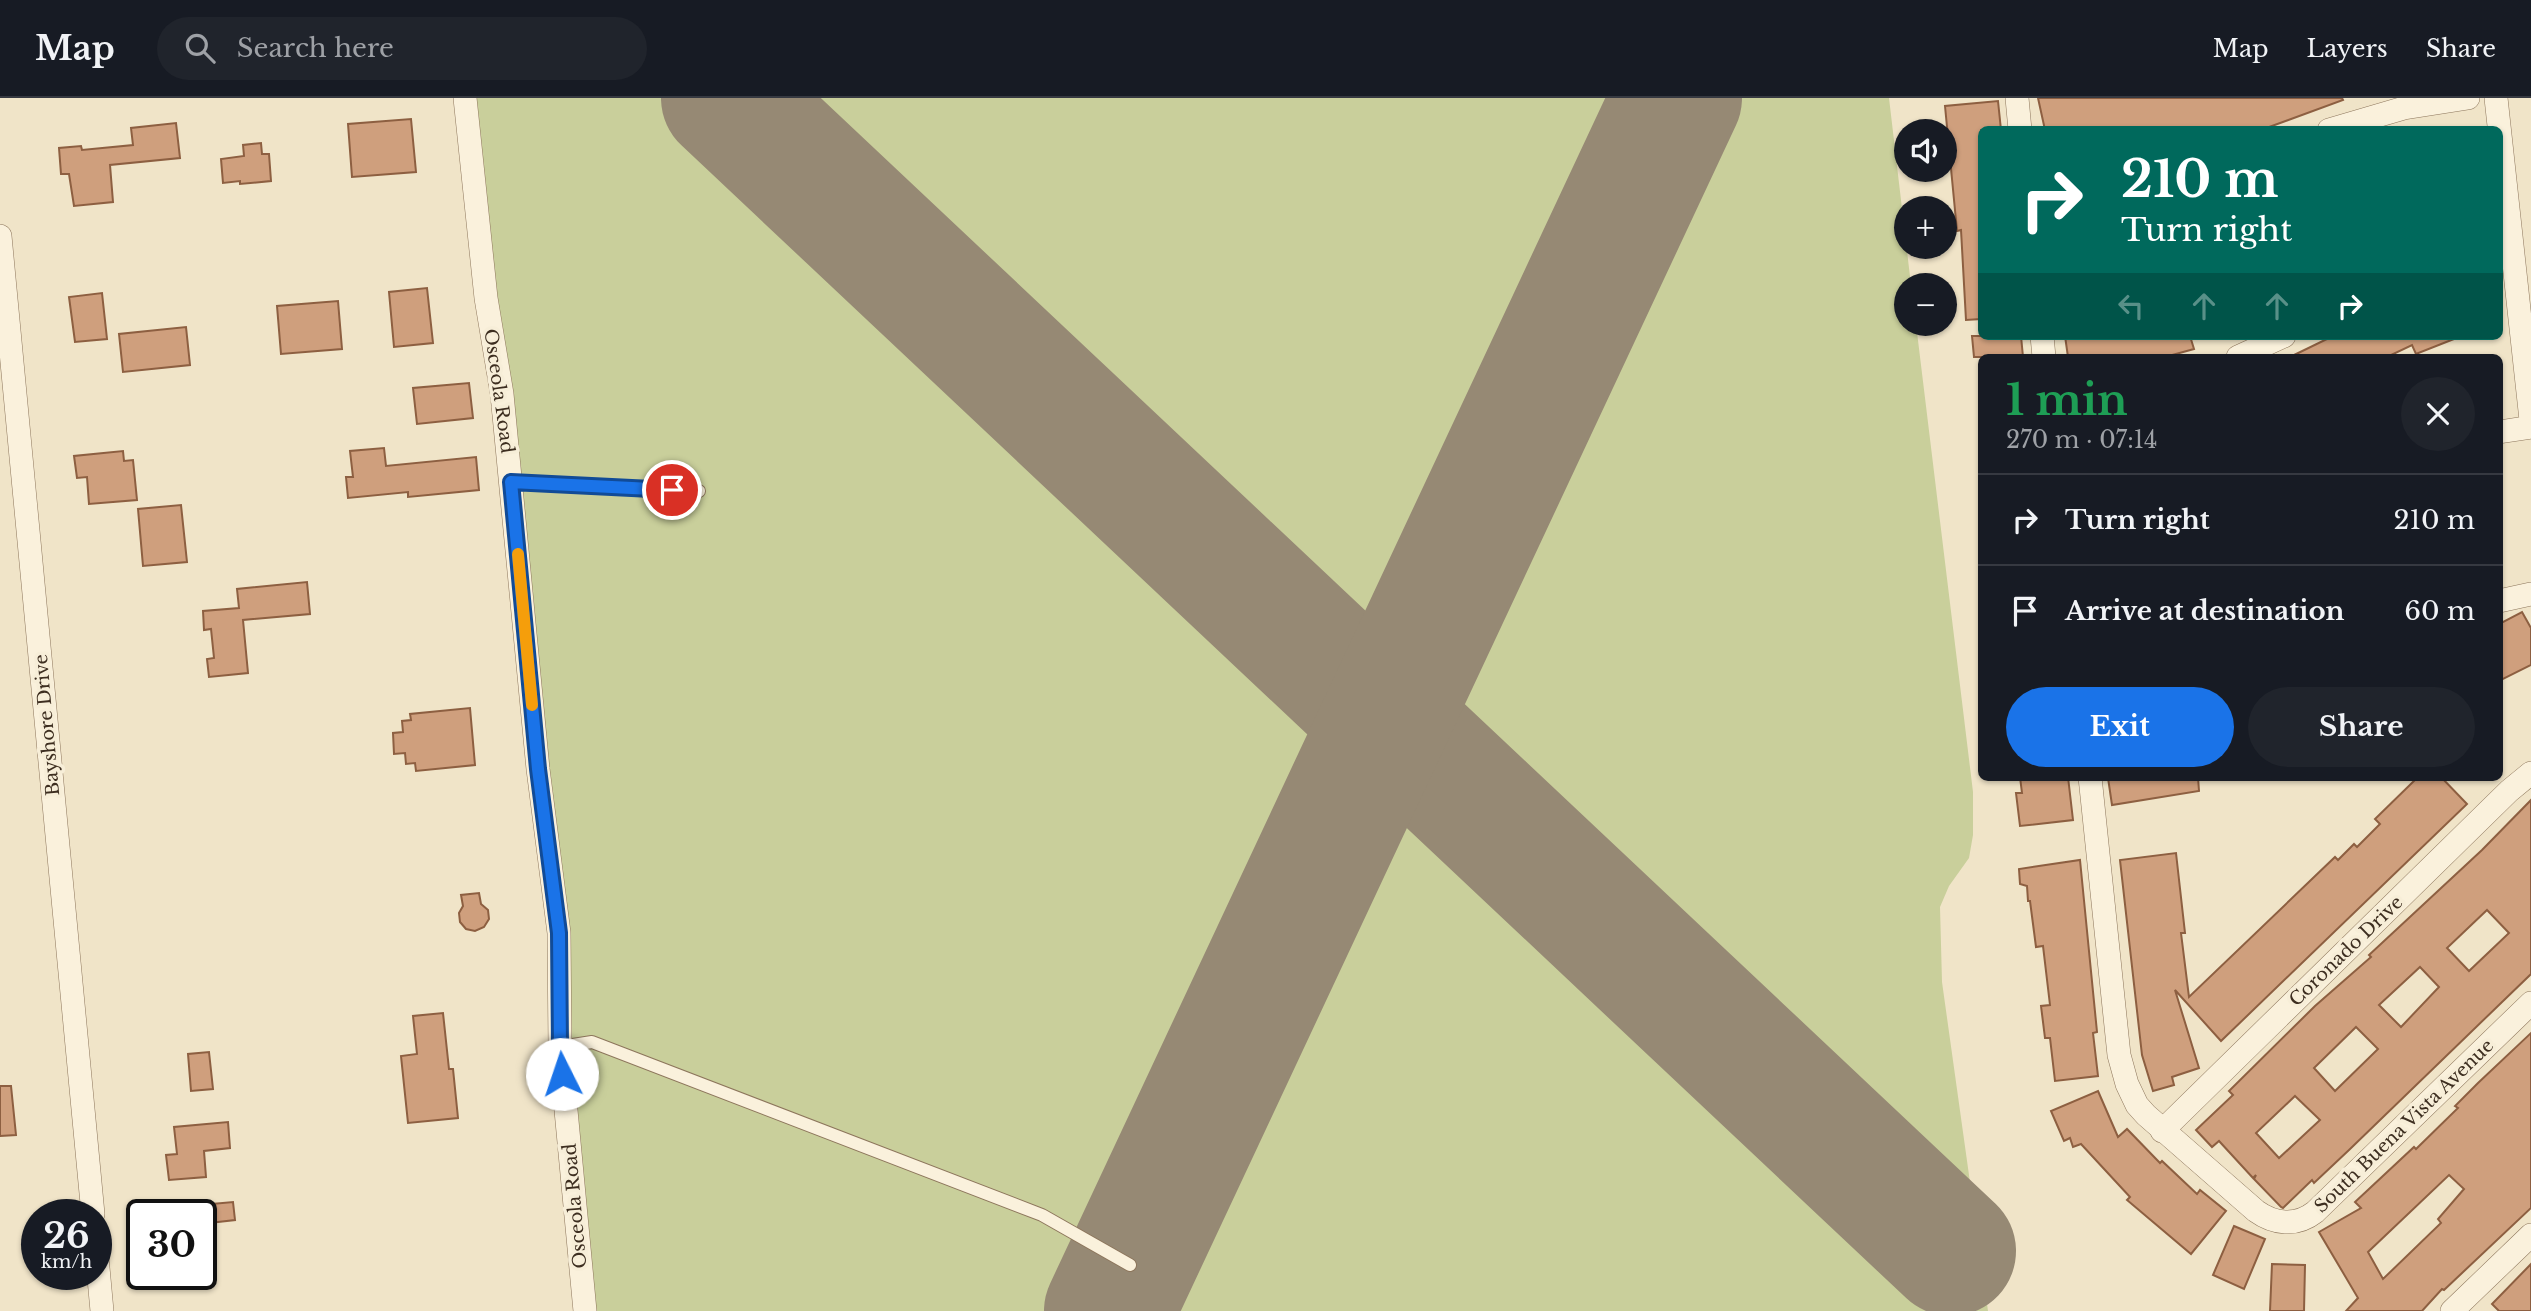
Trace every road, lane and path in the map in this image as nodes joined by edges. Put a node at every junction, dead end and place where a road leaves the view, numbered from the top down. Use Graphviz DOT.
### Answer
graph roads {
  1 [pos="466,98"];
  2 [pos="2017,98"];
  3 [pos="2468,98"];
  4 [pos="2496,98"];
  5 [pos="2020,126"];
  6 [pos="2343,126"];
  7 [pos="2499,126"];
  8 [pos="2503,158"];
  9 [pos="0,236"];
  10 [pos="2515,260"];
  11 [pos="2275,340"];
  12 [pos="2245,354"];
  13 [pos="2531,420"];
  14 [pos="2531,427"];
  15 [pos="2503,431"];
  16 [pos="511,482"];
  17 [pos="699,491"];
  18 [pos="2531,594"];
  19 [pos="2503,600"];
  20 [pos="2531,772"];
  21 [pos="2090,781"];
  22 [pos="2531,1003"];
  23 [pos="560,1047"];
  24 [pos="2162,1131"];
  25 [pos="92,1199"];
  26 [pos="2531,1235"];
  27 [pos="1130,1265"];
  28 [pos="100,1290"];
  29 [pos="102,1311"];
  30 [pos="585,1311"];
  31 [pos="2452,1311"];
  1 -- 16 [label="street, Osceola Road"];
  2 -- 5 [label="street"];
  3 -- 6 [label="street"];
  4 -- 7 [label="street"];
  8 -- 10 [label="street"];
  9 -- 25 [label="street, Bayshore Drive"];
  10 -- 13 [label="street"];
  11 -- 12 [label="street"];
  14 -- 15 [label="street"];
  16 -- 17 [label="lane"];
  16 -- 23 [label="street, Osceola Road"];
  18 -- 19 [label="street"];
  20 -- 24 [label="street, Coronado Drive"];
  21 -- 24 [label="street, South Buena Vista Avenue"];
  22 -- 24 [label="street, South Buena Vista Avenue"];
  23 -- 27 [label="lane"];
  23 -- 30 [label="street, Osceola Road"];
  26 -- 31 [label="street"];
  28 -- 29 [label="street"];
}
